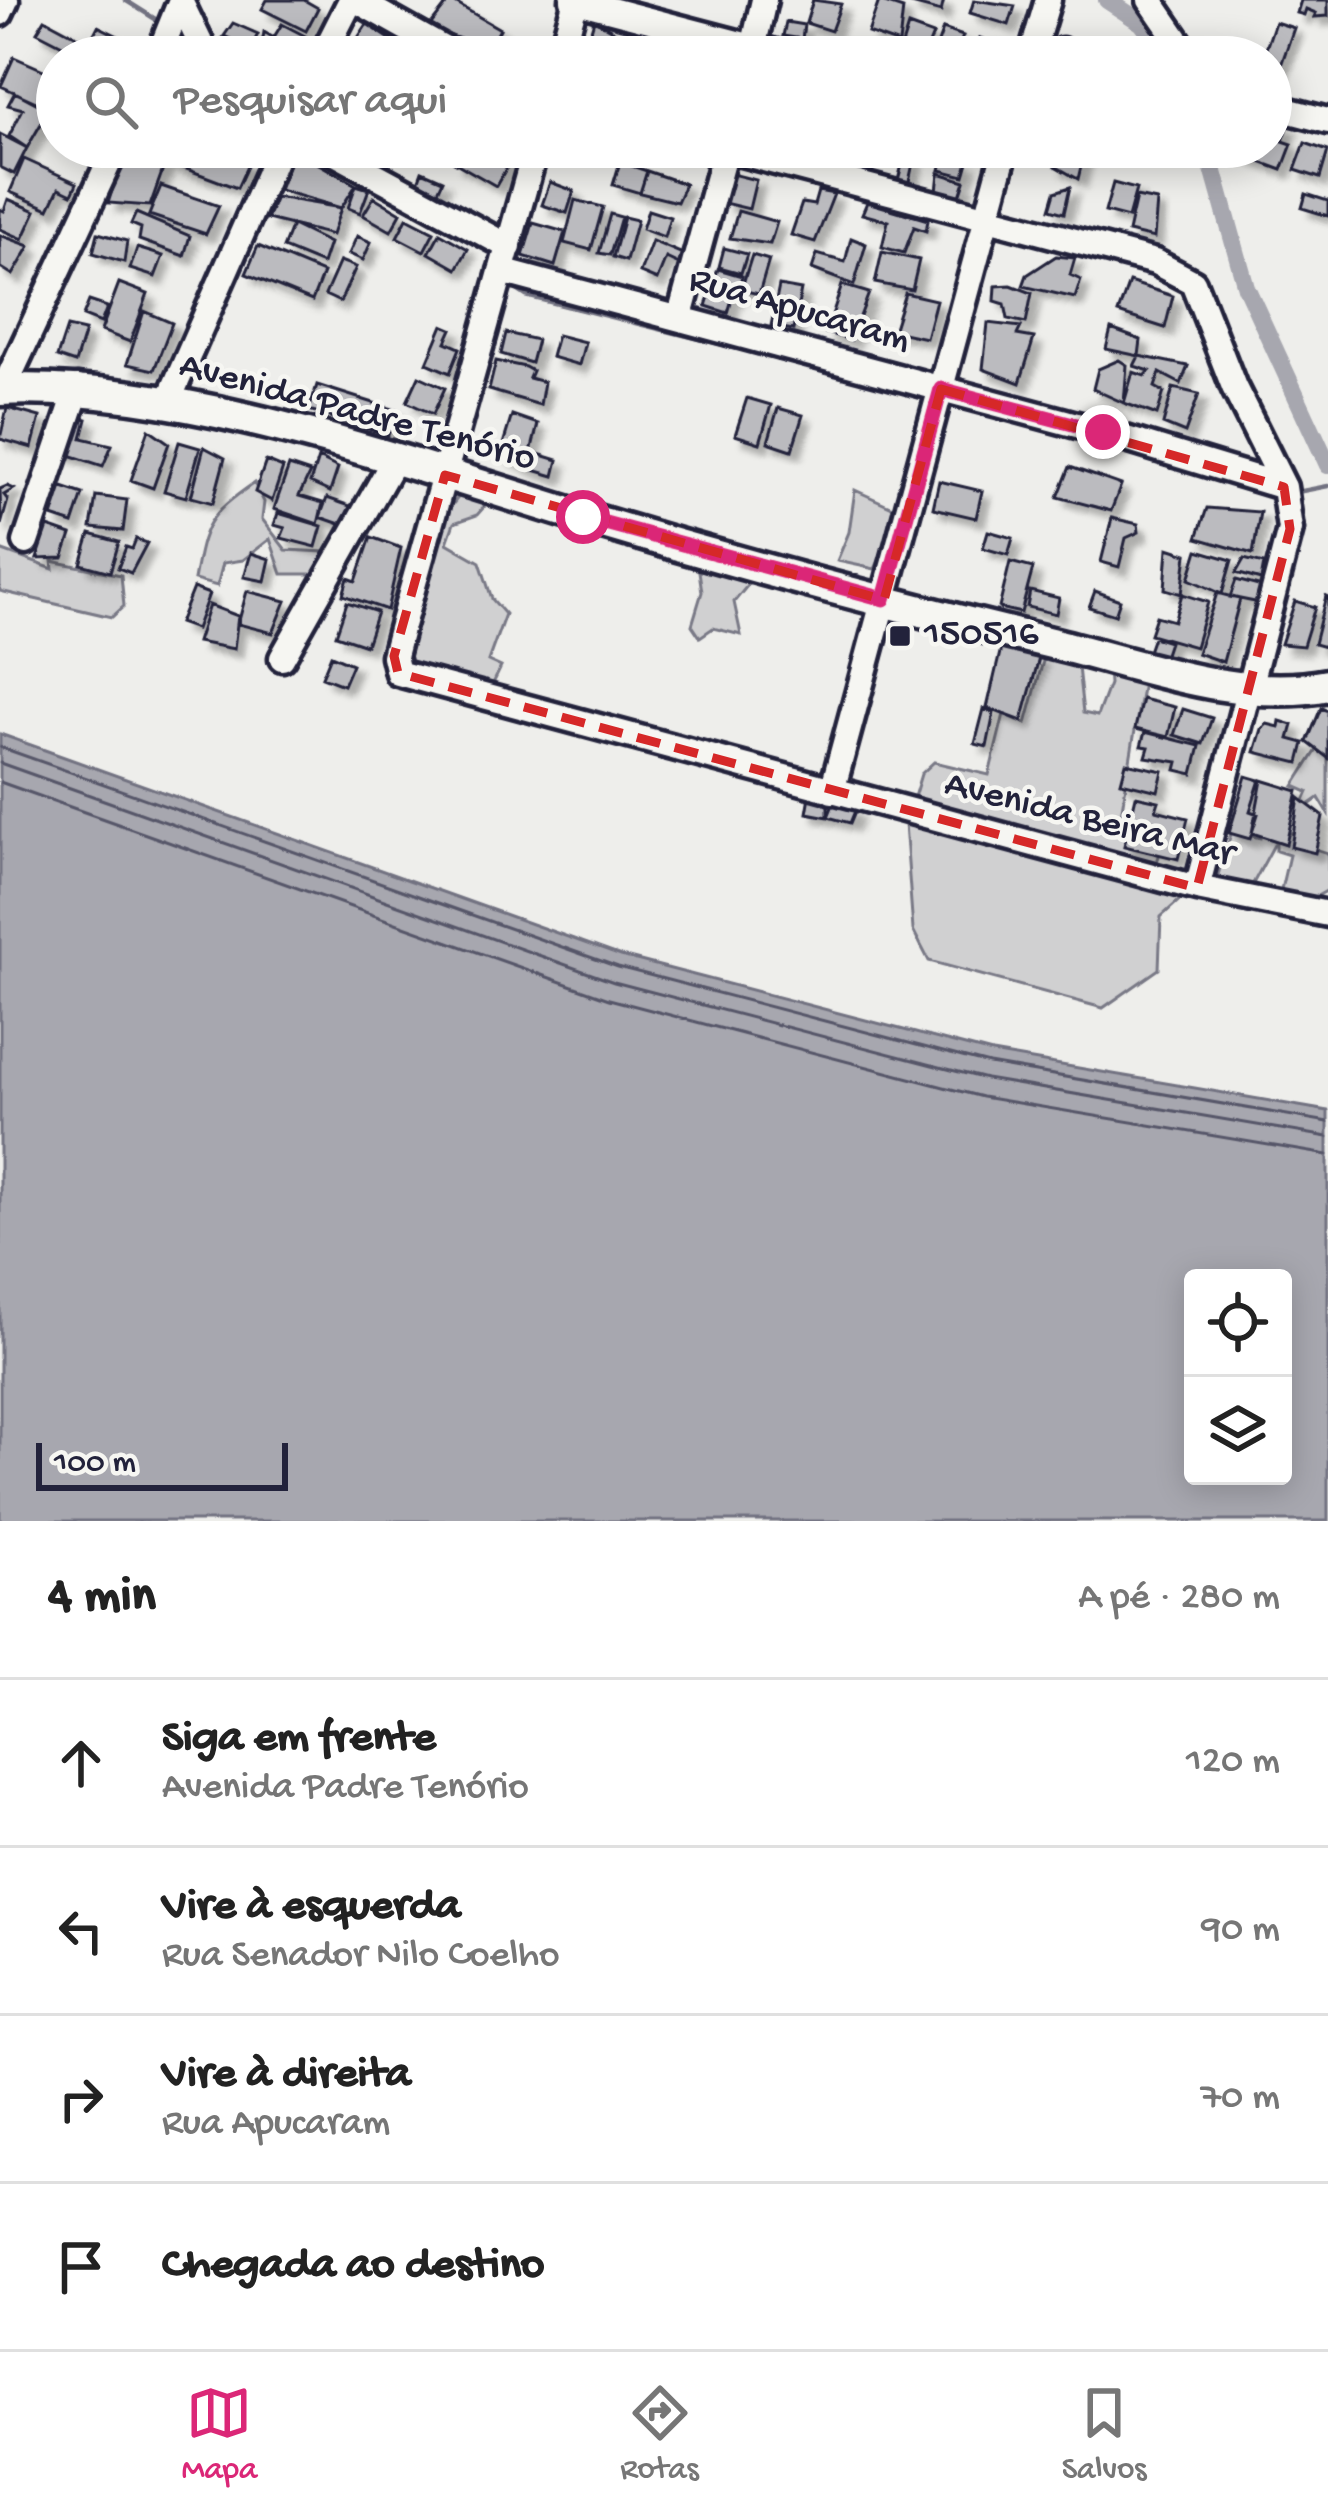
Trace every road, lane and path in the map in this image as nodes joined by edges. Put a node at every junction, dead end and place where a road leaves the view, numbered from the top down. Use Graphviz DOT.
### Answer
graph roads {
  1 [pos="6,0"];
  2 [pos="353,0"];
  3 [pos="764,0"];
  4 [pos="1150,0"];
  5 [pos="575,1"];
  6 [pos="1042,1"];
  7 [pos="182,3"];
  8 [pos="0,13"];
  9 [pos="167,36"];
  10 [pos="197,36"];
  11 [pos="333,36"];
  12 [pos="419,36"];
  13 [pos="566,36"];
  14 [pos="697,36"];
  15 [pos="756,36"];
  16 [pos="1035,36"];
  17 [pos="1175,36"];
  18 [pos="1292,112"];
  19 [pos="1328,121"];
  20 [pos="106,168"];
  21 [pos="271,168"];
  22 [pos="358,168"];
  23 [pos="530,168"];
  24 [pos="721,168"];
  25 [pos="803,168"];
  26 [pos="1001,168"];
  27 [pos="988,216"];
  28 [pos="505,259"];
  29 [pos="680,316"];
  30 [pos="78,388"];
  31 [pos="941,389"];
  32 [pos="2,390"];
  33 [pos="167,404"];
  34 [pos="394,460"];
  35 [pos="446,475"];
  36 [pos="1284,487"];
  37 [pos="26,542"];
  38 [pos="884,599"];
  39 [pos="282,658"];
  40 [pos="1328,685"];
  41 [pos="1246,688"];
  42 [pos="832,791"];
  43 [pos="1196,888"];
  44 [pos="1328,914"];
  1 -- 8 [label="street"];
  2 -- 11 [label="street"];
  2 -- 12 [label="street"];
  3 -- 15 [label="street"];
  4 -- 17 [label="street"];
  5 -- 13 [label="street"];
  5 -- 14 [label="street"];
  6 -- 16 [label="street"];
  7 -- 9 [label="street"];
  7 -- 10 [label="street"];
  18 -- 19 [label="street"];
  20 -- 32 [label="street"];
  21 -- 33 [label="street"];
  22 -- 28 [label="street, Rua Apucaram"];
  23 -- 28 [label="street"];
  24 -- 29 [label="street"];
  25 -- 27 [label="street"];
  26 -- 27 [label="street"];
  27 -- 31 [label="street"];
  27 -- 36 [label="street"];
  28 -- 29 [label="street, Rua Apucaram"];
  28 -- 35 [label="street"];
  29 -- 31 [label="street, Rua Apucaram"];
  30 -- 32 [label="main road, Avenida Padre Tenório"];
  30 -- 33 [label="main road, Avenida Padre Tenório"];
  30 -- 37 [label="street"];
  31 -- 36 [label="street, Rua Apucaram"];
  31 -- 38 [label="street"];
  33 -- 34 [label="main road, Avenida Padre Tenório"];
  34 -- 35 [label="main road, Avenida Padre Tenório"];
  34 -- 39 [label="street"];
  35 -- 38 [label="main road, Avenida Padre Tenório"];
  35 -- 42 [label="street, Avenida Beira Mar"];
  36 -- 41 [label="street"];
  38 -- 41 [label="main road, Avenida Padre Tenório"];
  38 -- 42 [label="street"];
  40 -- 41 [label="main road, Avenida Padre Tenório"];
  41 -- 43 [label="street"];
  42 -- 43 [label="street, Avenida Beira Mar"];
  43 -- 44 [label="street, Avenida Beira Mar"];
}
